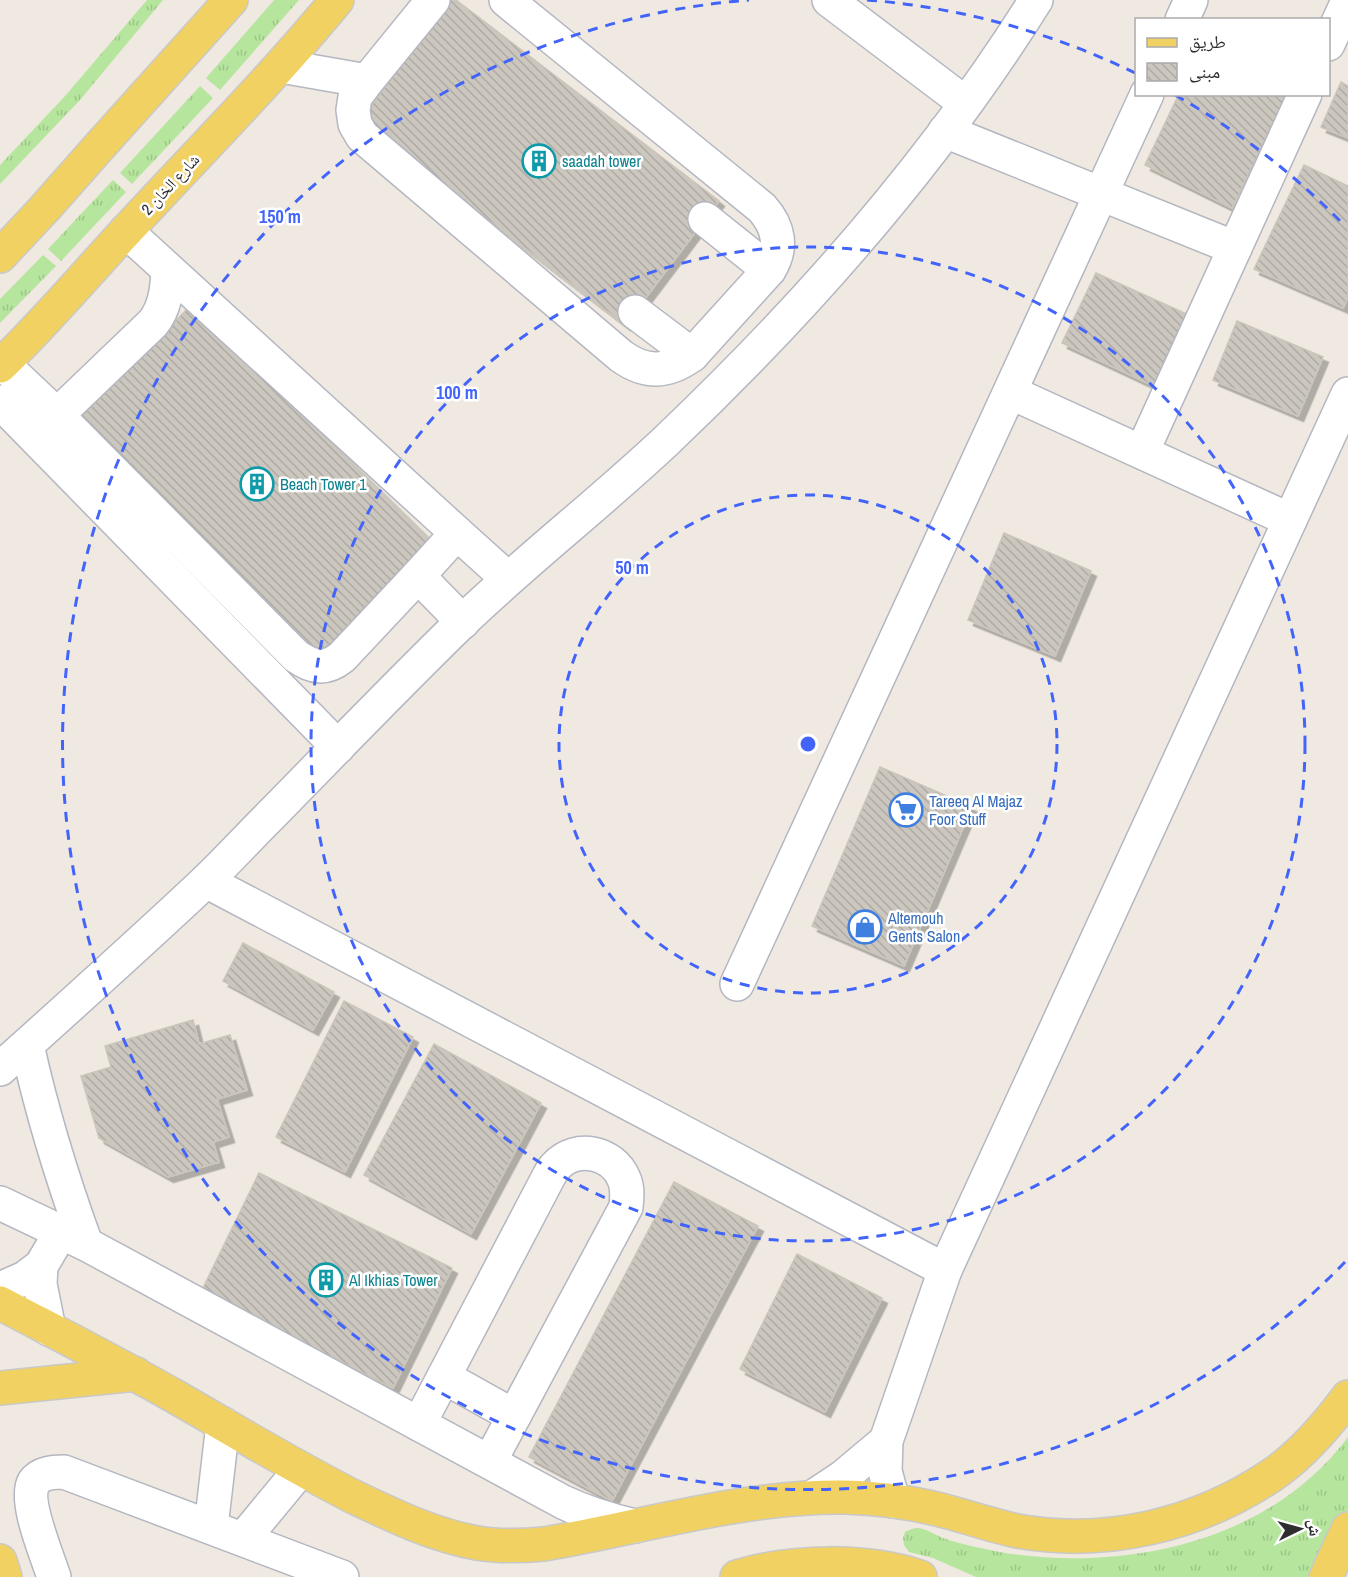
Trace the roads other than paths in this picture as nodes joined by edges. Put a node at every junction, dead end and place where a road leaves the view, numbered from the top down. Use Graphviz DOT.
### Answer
graph roads {
  1 [pos="231,0"];
  2 [pos="338,0"];
  3 [pos="506,0"];
  4 [pos="829,0"];
  5 [pos="1036,0"];
  6 [pos="1191,0"];
  7 [pos="431,1"];
  8 [pos="1348,1"];
  9 [pos="1183,18"];
  10 [pos="1330,42"];
  11 [pos="281,66"];
  12 [pos="367,81"];
  13 [pos="1146,96"];
  14 [pos="1304,96"];
  15 [pos="965,103"];
  16 [pos="945,132"];
  17 [pos="1101,194"];
  18 [pos="705,219"];
  19 [pos="126,231"];
  20 [pos="1235,248"];
  21 [pos="0,256"];
  22 [pos="769,270"];
  23 [pos="168,271"];
  24 [pos="635,312"];
  25 [pos="692,355"];
  26 [pos="1,365"];
  27 [pos="1010,392"];
  28 [pos="1348,394"];
  29 [pos="0,402"];
  30 [pos="57,415"];
  31 [pos="1142,452"];
  32 [pos="1290,520"];
  33 [pos="457,533"];
  34 [pos="418,576"];
  35 [pos="508,579"];
  36 [pos="463,622"];
  37 [pos="338,747"];
  38 [pos="206,881"];
  39 [pos="737,984"];
  40 [pos="27,1045"];
  41 [pos="0,1069"];
  42 [pos="0,1203"];
  43 [pos="74,1238"];
  44 [pos="41,1266"];
  45 [pos="945,1270"];
  46 [pos="0,1289"];
  47 [pos="0,1303"];
  48 [pos="50,1329"];
  49 [pos="136,1374"];
  50 [pos="444,1377"];
  51 [pos="0,1388"];
  52 [pos="1348,1397"];
  53 [pos="514,1416"];
  54 [pos="223,1424"];
  55 [pos="419,1424"];
  56 [pos="886,1441"];
  57 [pos="490,1461"];
  58 [pos="301,1469"];
  59 [pos="813,1497"];
  60 [pos="893,1501"];
  61 [pos="635,1526"];
  62 [pos="211,1527"];
  63 [pos="1348,1529"];
  64 [pos="243,1539"];
  65 [pos="0,1561"];
  66 [pos="5,1577"];
  67 [pos="54,1577"];
  68 [pos="342,1577"];
  69 [pos="737,1577"];
  70 [pos="920,1577"];
  71 [pos="1326,1577"];
  1 -- 21 [label="main road"];
  2 -- 11 [label="main road, شارع الخان 2"];
  3 -- 22 [label="street"];
  4 -- 15 [label="street"];
  5 -- 15 [label="street"];
  6 -- 9 [label="street"];
  7 -- 12 [label="street"];
  8 -- 10 [label="street"];
  11 -- 12 [label="street"];
  11 -- 19 [label="main road, شارع الخان 2"];
  12 -- 25 [label="street"];
  13 -- 17 [label="street"];
  14 -- 20 [label="street"];
  15 -- 16 [label="street"];
  16 -- 17 [label="street"];
  16 -- 35 [label="street"];
  17 -- 20 [label="street"];
  17 -- 27 [label="street"];
  18 -- 22 [label="street"];
  19 -- 23 [label="street"];
  19 -- 26 [label="main road, شارع الخان 2"];
  20 -- 31 [label="street"];
  22 -- 25 [label="street"];
  23 -- 30 [label="street"];
  23 -- 33 [label="street"];
  24 -- 25 [label="street"];
  26 -- 30 [label="street"];
  27 -- 31 [label="street"];
  27 -- 39 [label="street"];
  28 -- 32 [label="street"];
  29 -- 37 [label="street"];
  30 -- 34 [label="street"];
  31 -- 32 [label="street"];
  32 -- 45 [label="street"];
  33 -- 34 [label="street"];
  33 -- 35 [label="street"];
  34 -- 36 [label="street"];
  35 -- 36 [label="street"];
  36 -- 37 [label="street"];
  37 -- 38 [label="street"];
  38 -- 40 [label="street"];
  38 -- 45 [label="street"];
  40 -- 41 [label="street"];
  40 -- 43 [label="street"];
  42 -- 43 [label="street"];
  43 -- 44 [label="street"];
  43 -- 55 [label="street"];
  44 -- 46 [label="street"];
  44 -- 48 [label="street"];
  45 -- 56 [label="street"];
  47 -- 48 [label="main road"];
  48 -- 49 [label="main road"];
  49 -- 51 [label="main road"];
  49 -- 54 [label="main road"];
  50 -- 53 [label="street"];
  50 -- 53 [label="street"];
  50 -- 55 [label="street"];
  52 -- 60 [label="main road"];
  53 -- 57 [label="street"];
  54 -- 58 [label="main road"];
  54 -- 62 [label="street"];
  55 -- 57 [label="street"];
  56 -- 59 [label="street"];
  56 -- 60 [label="street"];
  57 -- 61 [label="street"];
  58 -- 61 [label="main road"];
  58 -- 64 [label="street"];
  59 -- 60 [label="main road"];
  59 -- 61 [label="main road"];
  62 -- 64 [label="street"];
  62 -- 67 [label="street"];
  63 -- 71 [label="main road"];
  64 -- 68 [label="street"];
  65 -- 66 [label="main road"];
  69 -- 70 [label="main road"];
}
